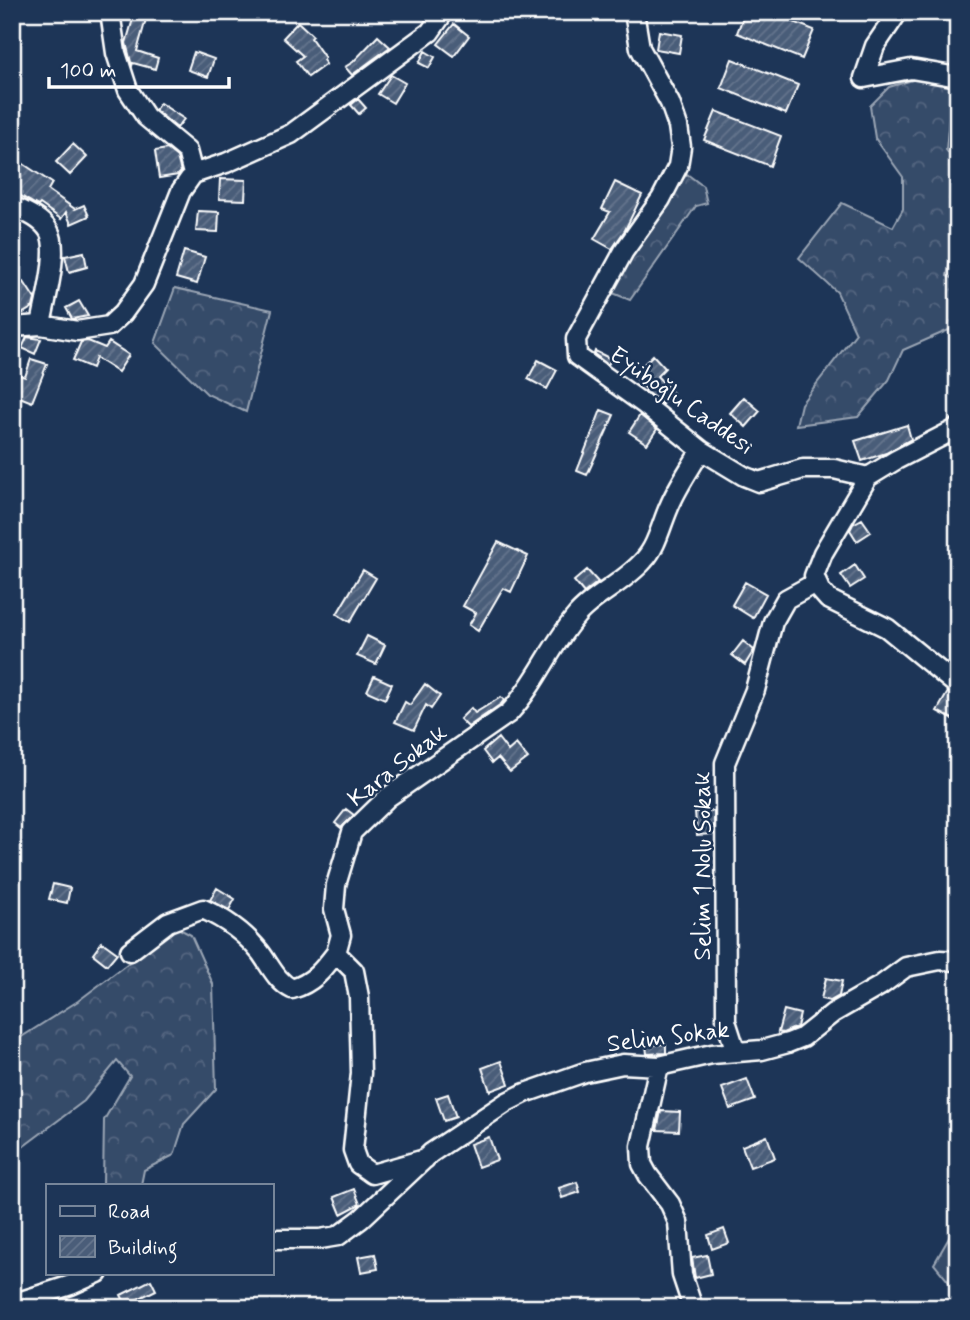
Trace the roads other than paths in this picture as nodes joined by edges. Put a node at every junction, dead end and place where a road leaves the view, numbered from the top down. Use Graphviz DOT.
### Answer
graph roads {
  1 [pos="110,12"];
  2 [pos="444,12"];
  3 [pos="635,12"];
  4 [pos="898,12"];
  5 [pos="958,77"];
  6 [pos="193,174"];
  7 [pos="12,206"];
  8 [pos="41,324"];
  9 [pos="12,327"];
  10 [pos="958,428"];
  11 [pos="701,450"];
  12 [pos="868,477"];
  13 [pos="817,582"];
  14 [pos="958,686"];
  15 [pos="130,951"];
  16 [pos="336,953"];
  17 [pos="958,961"];
  18 [pos="736,1052"];
  19 [pos="659,1066"];
  20 [pos="425,1159"];
  21 [pos="273,1240"];
  22 [pos="96,1274"];
  23 [pos="12,1304"];
  24 [pos="693,1308"];
  1 -- 6 [label="street"];
  2 -- 6 [label="street"];
  3 -- 11 [label="street, Eyüboğlu Caddesi"];
  4 -- 5 [label="street"];
  6 -- 8 [label="street"];
  7 -- 8 [label="street"];
  8 -- 9 [label="street"];
  10 -- 12 [label="street"];
  11 -- 12 [label="street, Eyüboğlu Caddesi"];
  11 -- 16 [label="street, Kara Sokak"];
  12 -- 13 [label="street"];
  13 -- 14 [label="street"];
  13 -- 18 [label="street, Selim 1 Nolu Sokak"];
  15 -- 16 [label="street"];
  16 -- 20 [label="street"];
  17 -- 18 [label="street, Selim Sokak"];
  18 -- 19 [label="street, Selim Sokak"];
  19 -- 20 [label="street, Selim Sokak"];
  19 -- 24 [label="street"];
  20 -- 21 [label="street"];
  22 -- 23 [label="street"];
}
